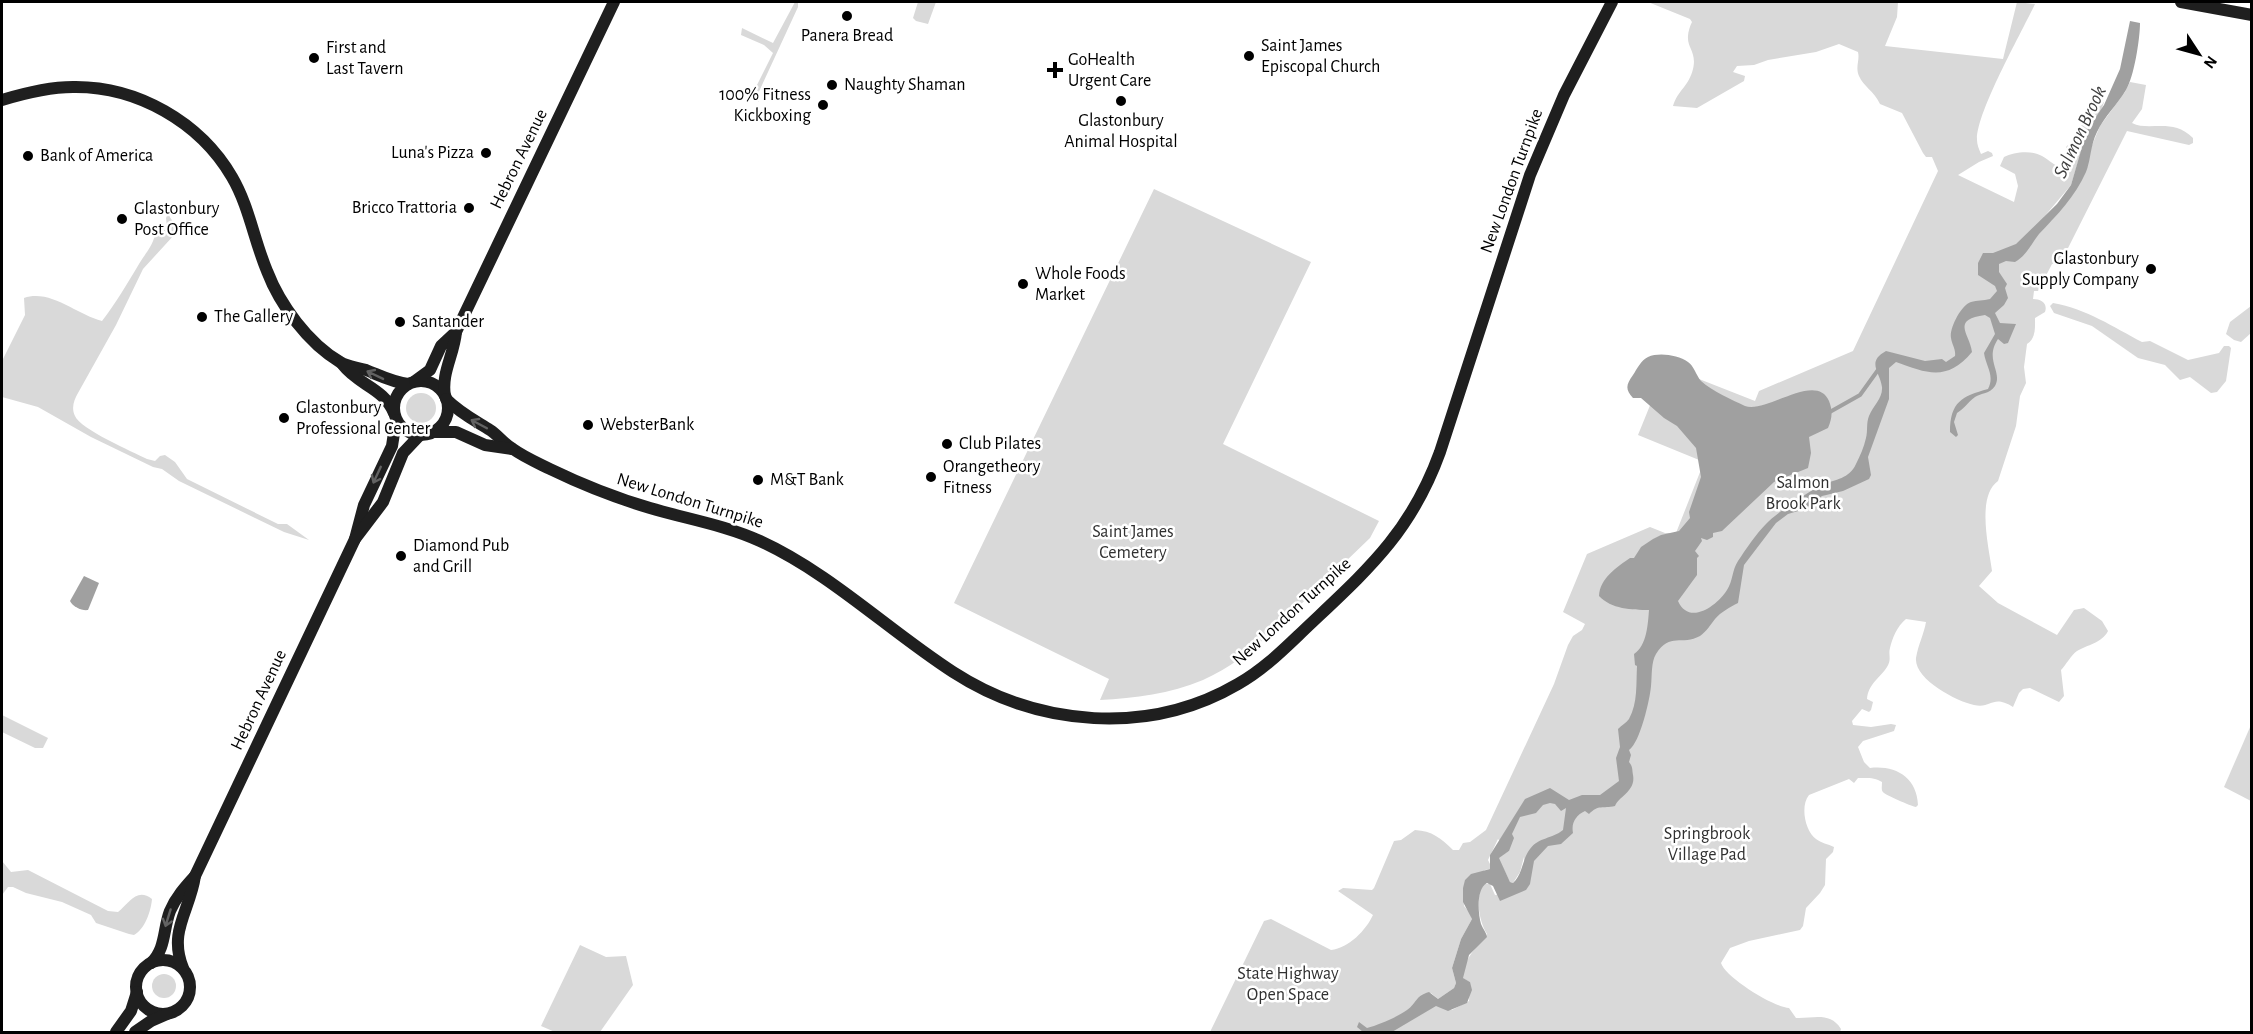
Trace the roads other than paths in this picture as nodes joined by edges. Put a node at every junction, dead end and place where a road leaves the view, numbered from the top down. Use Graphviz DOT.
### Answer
graph roads {
  1 [pos="614,2"];
  2 [pos="1612,2"];
  3 [pos="2181,2"];
  4 [pos="2252,15"];
  5 [pos="2,99"];
  6 [pos="456,332"];
  7 [pos="342,364"];
  8 [pos="412,383"];
  9 [pos="446,397"];
  10 [pos="395,417"];
  11 [pos="433,432"];
  12 [pos="420,435"];
  13 [pos="512,449"];
  14 [pos="356,539"];
  15 [pos="195,876"];
  16 [pos="151,963"];
  17 [pos="183,968"];
  18 [pos="137,992"];
  19 [pos="168,1013"];
  20 [pos="116,1032"];
  21 [pos="135,1032"];
  1 -- 6 [label="main road, Hebron Avenue"];
  2 -- 13 [label="main road, New London Turnpike"];
  3 -- 4 [label="main road"];
  5 -- 7 [label="main road"];
  6 -- 8 [label="main road, Hebron Avenue"];
  6 -- 9 [label="main road, Hebron Avenue"];
  8 -- 7 [label="main road, one-way"];
  7 -- 10 [label="main road"];
  8 -- 9 [label="main road"];
  8 -- 10 [label="main road"];
  9 -- 11 [label="main road"];
  13 -- 9 [label="main road, New London Turnpike, one-way"];
  10 -- 12 [label="main road"];
  10 -- 14 [label="main road, Hebron Avenue, one-way"];
  11 -- 12 [label="main road"];
  11 -- 13 [label="main road, New London Turnpike"];
  12 -- 14 [label="main road, Hebron Avenue"];
  14 -- 15 [label="main road, Hebron Avenue"];
  15 -- 16 [label="main road, Hebron Avenue, one-way"];
  15 -- 17 [label="main road, Hebron Avenue"];
  16 -- 17 [label="main road"];
  16 -- 18 [label="main road"];
  17 -- 19 [label="main road"];
  18 -- 19 [label="main road"];
  18 -- 20 [label="main road"];
  19 -- 21 [label="main road"];
}
